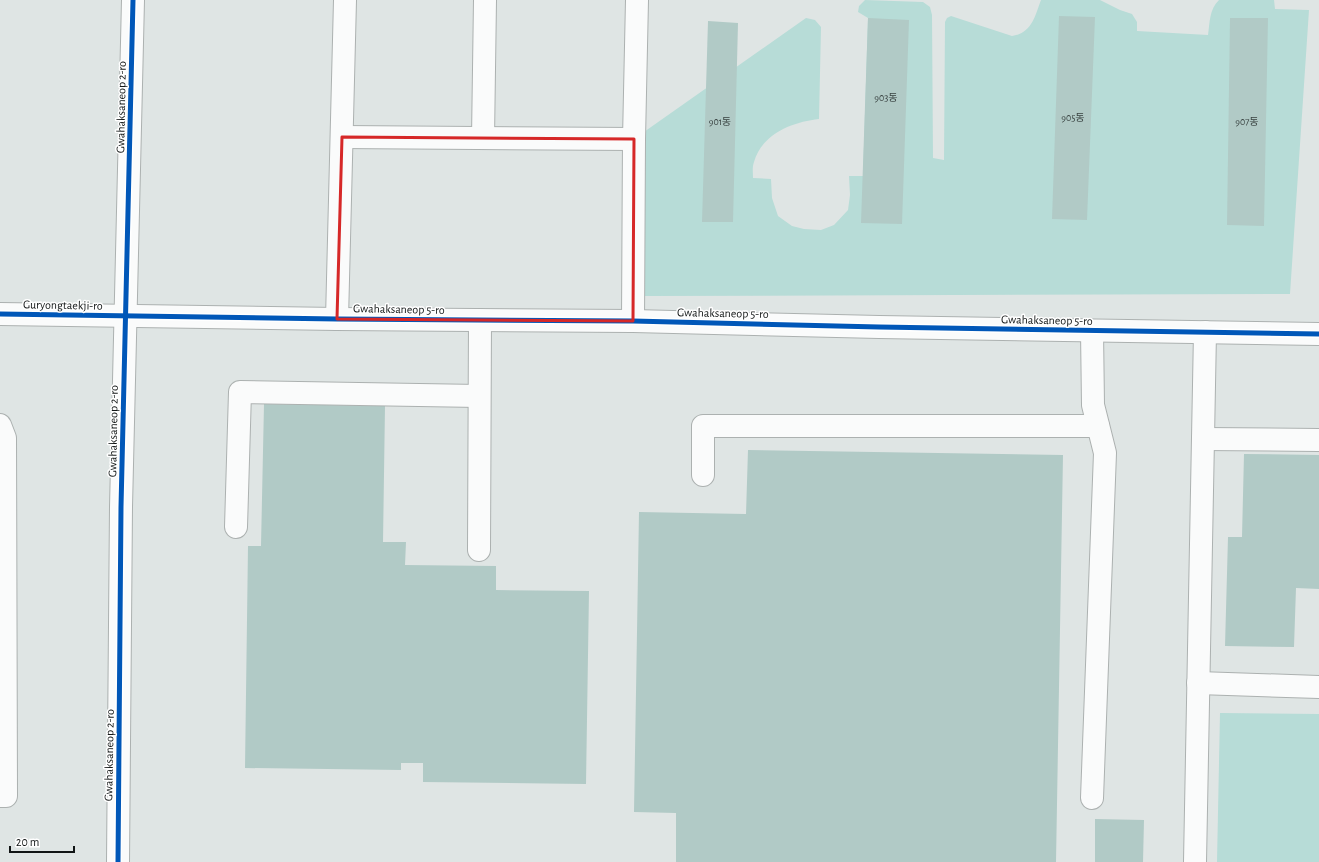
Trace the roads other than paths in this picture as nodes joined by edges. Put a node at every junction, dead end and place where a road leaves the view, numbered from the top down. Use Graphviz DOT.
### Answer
graph roads {
  1 [pos="133,0"];
  2 [pos="345,0"];
  3 [pos="485,0"];
  4 [pos="637,0"];
  5 [pos="342,137"];
  6 [pos="483,138"];
  7 [pos="634,139"];
  8 [pos="0,314"];
  9 [pos="126,316"];
  10 [pos="337,319"];
  11 [pos="480,320"];
  12 [pos="633,321"];
  13 [pos="1092,330"];
  14 [pos="1205,332"];
  15 [pos="1319,334"];
  16 [pos="479,396"];
  17 [pos="0,425"];
  18 [pos="1098,426"];
  19 [pos="1203,439"];
  20 [pos="1319,440"];
  21 [pos="704,475"];
  22 [pos="236,527"];
  23 [pos="479,550"];
  24 [pos="1198,684"];
  25 [pos="1319,687"];
  26 [pos="0,796"];
  27 [pos="1092,798"];
  28 [pos="118,862"];
  29 [pos="1195,862"];
  1 -- 9 [label="street, Gwahaksaneop 2-ro"];
  2 -- 5 [label="street"];
  3 -- 6 [label="street"];
  4 -- 7 [label="street"];
  5 -- 6 [label="street"];
  5 -- 10 [label="street"];
  6 -- 7 [label="street"];
  7 -- 12 [label="street"];
  8 -- 9 [label="street, Guryongtaekji-ro"];
  9 -- 10 [label="street, Gwahaksaneop 5-ro"];
  9 -- 28 [label="street, Gwahaksaneop 2-ro"];
  10 -- 11 [label="street, Gwahaksaneop 5-ro"];
  11 -- 12 [label="street, Gwahaksaneop 5-ro"];
  11 -- 16 [label="street"];
  12 -- 13 [label="street, Gwahaksaneop 5-ro"];
  13 -- 14 [label="street, Gwahaksaneop 5-ro"];
  13 -- 18 [label="street"];
  14 -- 15 [label="street, Gwahaksaneop 5-ro"];
  14 -- 19 [label="street"];
  16 -- 22 [label="street"];
  16 -- 23 [label="street"];
  17 -- 26 [label="street"];
  18 -- 21 [label="street"];
  18 -- 27 [label="street"];
  19 -- 20 [label="street"];
  19 -- 24 [label="street"];
  24 -- 25 [label="street"];
  24 -- 29 [label="street"];
}
